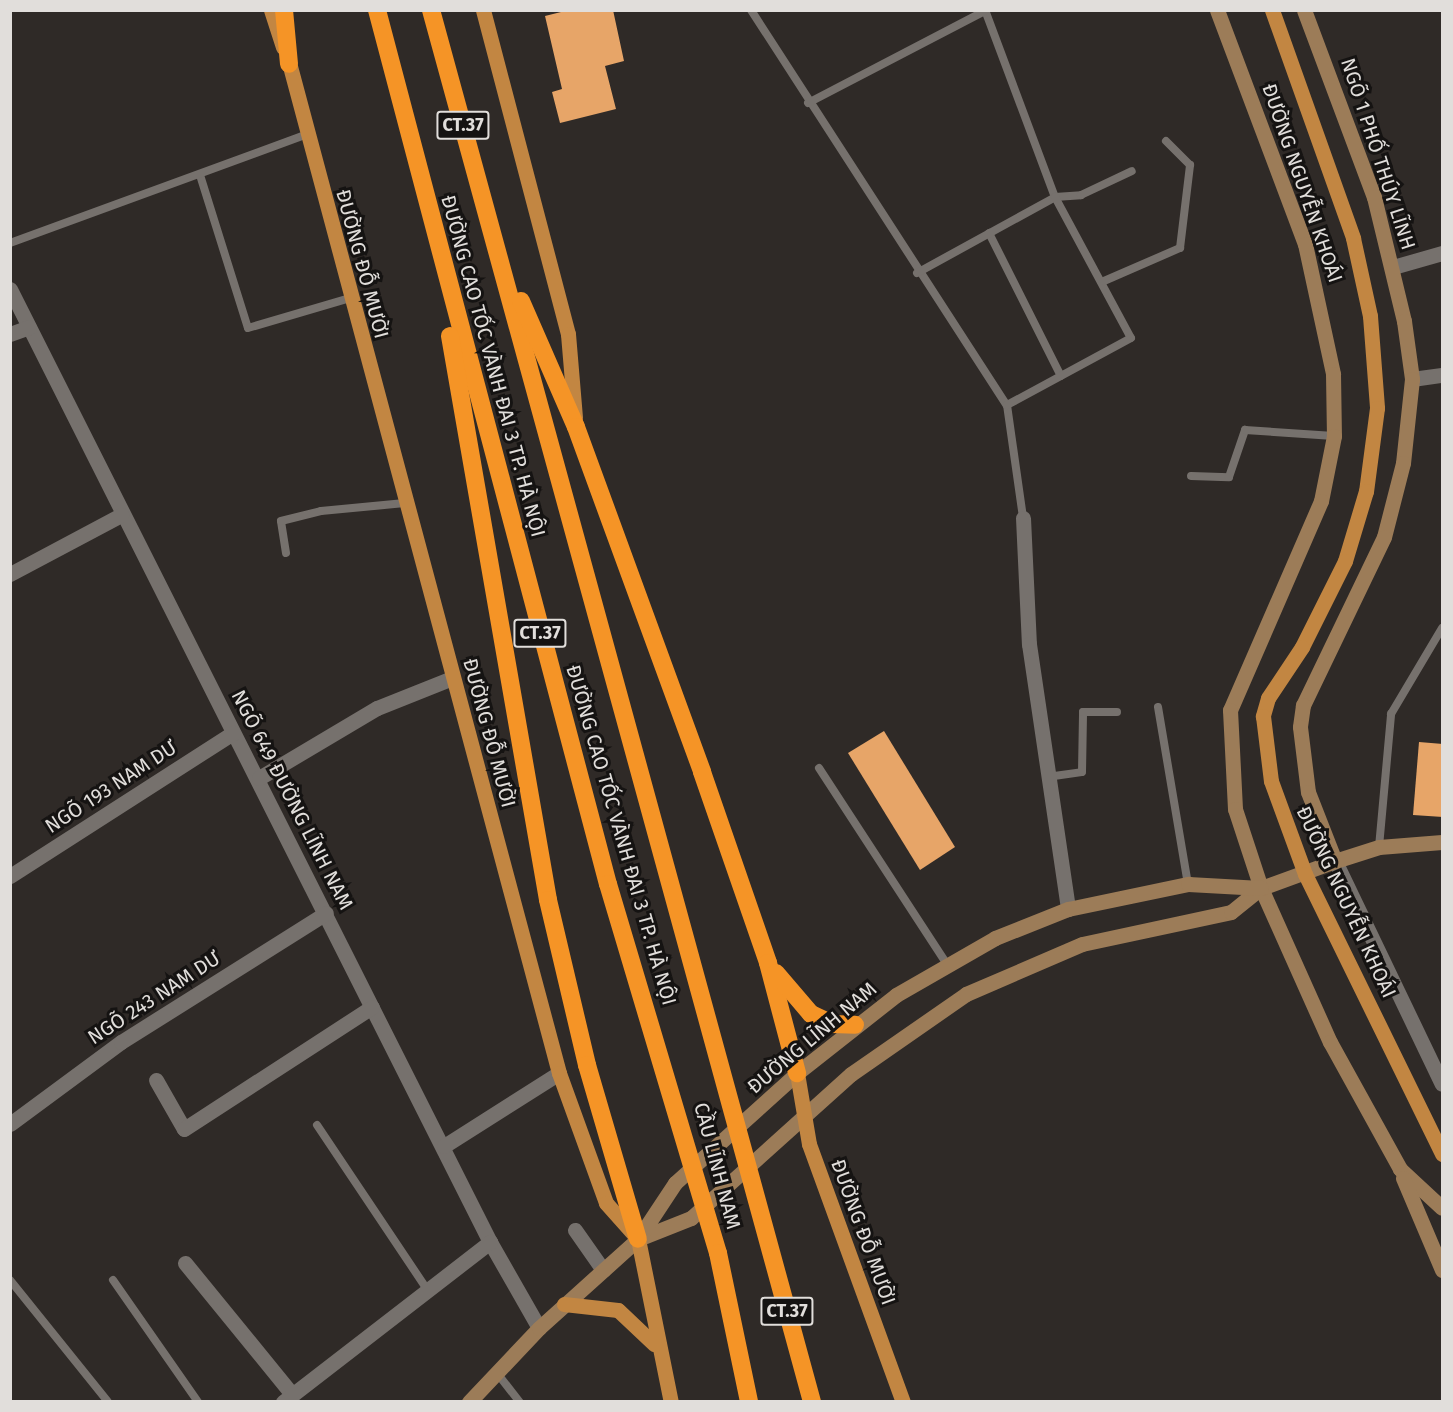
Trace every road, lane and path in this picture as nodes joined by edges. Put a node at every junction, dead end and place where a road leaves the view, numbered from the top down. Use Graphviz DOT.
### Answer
graph roads {
  1 [pos="270,10"];
  2 [pos="279,10"];
  3 [pos="284,10"];
  4 [pos="377,10"];
  5 [pos="431,10"];
  6 [pos="483,10"];
  7 [pos="751,10"];
  8 [pos="1217,10"];
  9 [pos="1272,10"];
  10 [pos="1304,10"];
  11 [pos="985,11"];
  12 [pos="289,64"];
  13 [pos="808,103"];
  14 [pos="305,135"];
  15 [pos="1166,141"];
  16 [pos="1132,171"];
  17 [pos="419,172"];
  18 [pos="200,175"];
  19 [pos="1055,197"];
  20 [pos="989,233"];
  21 [pos="495,240"];
  22 [pos="10,243"];
  23 [pos="1443,253"];
  24 [pos="1393,267"];
  25 [pos="917,273"];
  26 [pos="1104,281"];
  27 [pos="10,289"];
  28 [pos="350,298"];
  29 [pos="29,327"];
  30 [pos="10,334"];
  31 [pos="1443,375"];
  32 [pos="1061,376"];
  33 [pos="1412,379"];
  34 [pos="1007,405"];
  35 [pos="576,427"];
  36 [pos="1334,436"];
  37 [pos="1191,476"];
  38 [pos="405,503"];
  39 [pos="121,515"];
  40 [pos="1023,518"];
  41 [pos="286,554"];
  42 [pos="10,574"];
  43 [pos="1443,628"];
  44 [pos="452,678"];
  45 [pos="1158,707"];
  46 [pos="1117,712"];
  47 [pos="233,733"];
  48 [pos="819,768"];
  49 [pos="1047,777"];
  50 [pos="259,778"];
  51 [pos="1443,842"];
  52 [pos="1379,847"];
  53 [pos="1335,861"];
  54 [pos="1305,873"];
  55 [pos="10,876"];
  56 [pos="1188,884"];
  57 [pos="1261,888"];
  58 [pos="1068,909"];
  59 [pos="326,913"];
  60 [pos="768,963"];
  61 [pos="947,964"];
  62 [pos="372,1007"];
  63 [pos="855,1025"];
  64 [pos="721,1069"];
  65 [pos="559,1073"];
  66 [pos="797,1073"];
  67 [pos="156,1080"];
  68 [pos="1443,1084"];
  69 [pos="674,1091"];
  70 [pos="802,1114"];
  71 [pos="10,1124"];
  72 [pos="316,1125"];
  73 [pos="444,1146"];
  74 [pos="1443,1154"];
  75 [pos="1400,1169"];
  76 [pos="1443,1208"];
  77 [pos="575,1230"];
  78 [pos="638,1239"];
  79 [pos="490,1242"];
  80 [pos="185,1263"];
  81 [pos="603,1270"];
  82 [pos="1443,1270"];
  83 [pos="10,1280"];
  84 [pos="113,1280"];
  85 [pos="428,1291"];
  86 [pos="564,1304"];
  87 [pos="539,1328"];
  88 [pos="658,1353"];
  89 [pos="497,1373"];
  90 [pos="291,1399"];
  91 [pos="108,1401"];
  92 [pos="198,1401"];
  93 [pos="469,1401"];
  94 [pos="520,1401"];
  95 [pos="671,1401"];
  96 [pos="749,1401"];
  97 [pos="812,1401"];
  98 [pos="903,1401"];
  1 -- 12 [label="main road"];
  2 -- 12 [label="main road"];
  3 -- 12 [label="highway"];
  4 -- 17 [label="highway, CT.37"];
  5 -- 21 [label="highway, CT.37"];
  6 -- 35 [label="main road"];
  7 -- 13 [label="lane"];
  8 -- 36 [label="street, ĐƯỜNG NGUYỄN KHOÁI"];
  9 -- 54 [label="main road, ĐƯỜNG NGUYỄN KHOÁI"];
  10 -- 24 [label="street, NGÕ 1 PHỐ THÚY LĨNH"];
  11 -- 13 [label="lane"];
  11 -- 19 [label="lane"];
  12 -- 14 [label="main road, ĐƯỜNG ĐỖ MƯỜI"];
  13 -- 25 [label="lane"];
  14 -- 18 [label="lane"];
  14 -- 28 [label="main road, ĐƯỜNG ĐỖ MƯỜI"];
  15 -- 26 [label="lane"];
  16 -- 19 [label="lane"];
  17 -- 69 [label="highway, ĐƯỜNG CAO TỐC VÀNH ĐAI 3 TP. HÀ NỘI / CT.37"];
  17 -- 78 [label="highway"];
  18 -- 22 [label="lane"];
  18 -- 28 [label="lane"];
  19 -- 20 [label="lane"];
  19 -- 26 [label="lane"];
  20 -- 25 [label="lane"];
  20 -- 32 [label="lane"];
  21 -- 35 [label="highway"];
  21 -- 64 [label="highway, ĐƯỜNG CAO TỐC VÀNH ĐAI 3 TP. HÀ NỘI / CT.37"];
  23 -- 24 [label="street"];
  24 -- 33 [label="street, NGÕ 1 PHỐ THÚY LĨNH"];
  25 -- 34 [label="lane"];
  26 -- 32 [label="lane"];
  27 -- 29 [label="street, NGÕ 649 ĐƯỜNG LĨNH NAM"];
  28 -- 38 [label="main road, ĐƯỜNG ĐỖ MƯỜI"];
  29 -- 30 [label="street"];
  29 -- 39 [label="street, NGÕ 649 ĐƯỜNG LĨNH NAM"];
  31 -- 33 [label="street"];
  32 -- 34 [label="lane"];
  33 -- 53 [label="street, NGÕ 1 PHỐ THÚY LĨNH"];
  34 -- 40 [label="lane"];
  35 -- 60 [label="highway"];
  36 -- 37 [label="lane"];
  36 -- 57 [label="street, ĐƯỜNG NGUYỄN KHOÁI"];
  38 -- 41 [label="lane"];
  38 -- 44 [label="main road, ĐƯỜNG ĐỖ MƯỜI"];
  39 -- 42 [label="street"];
  39 -- 47 [label="street, NGÕ 649 ĐƯỜNG LĨNH NAM"];
  40 -- 49 [label="street"];
  43 -- 52 [label="lane"];
  44 -- 50 [label="street"];
  44 -- 65 [label="main road, ĐƯỜNG ĐỖ MƯỜI"];
  45 -- 56 [label="lane"];
  46 -- 49 [label="lane"];
  47 -- 50 [label="street, NGÕ 649 ĐƯỜNG LĨNH NAM"];
  47 -- 55 [label="street, NGÕ 193 NAM DƯ"];
  48 -- 61 [label="lane"];
  49 -- 58 [label="street"];
  50 -- 59 [label="street, NGÕ 649 ĐƯỜNG LĨNH NAM"];
  51 -- 52 [label="street, ĐƯỜNG LĨNH NAM"];
  52 -- 53 [label="street, ĐƯỜNG LĨNH NAM"];
  53 -- 54 [label="street, ĐƯỜNG LĨNH NAM"];
  53 -- 68 [label="street"];
  54 -- 57 [label="street, ĐƯỜNG LĨNH NAM"];
  54 -- 74 [label="main road, ĐƯỜNG NGUYỄN KHOÁI"];
  56 -- 57 [label="street, ĐƯỜNG LĨNH NAM"];
  56 -- 58 [label="street, ĐƯỜNG LĨNH NAM"];
  57 -- 70 [label="street, ĐƯỜNG LĨNH NAM"];
  57 -- 75 [label="street, ĐƯỜNG NGUYỄN KHOÁI"];
  58 -- 61 [label="street, ĐƯỜNG LĨNH NAM"];
  59 -- 62 [label="street, NGÕ 649 ĐƯỜNG LĨNH NAM"];
  59 -- 71 [label="street, NGÕ 243 NAM DƯ"];
  60 -- 63 [label="highway"];
  60 -- 66 [label="highway"];
  61 -- 63 [label="street, ĐƯỜNG LĨNH NAM"];
  62 -- 67 [label="street"];
  62 -- 73 [label="street, NGÕ 649 ĐƯỜNG LĨNH NAM"];
  63 -- 66 [label="street, ĐƯỜNG LĨNH NAM"];
  64 -- 97 [label="highway, CẦU LĨNH NAM / CT.37"];
  65 -- 73 [label="street"];
  65 -- 78 [label="main road, ĐƯỜNG ĐỖ MƯỜI"];
  66 -- 70 [label="main road, ĐƯỜNG ĐỖ MƯỜI"];
  66 -- 78 [label="street, ĐƯỜNG LĨNH NAM"];
  69 -- 96 [label="highway, CẦU LĨNH NAM / CT.37"];
  70 -- 78 [label="street, ĐƯỜNG LĨNH NAM"];
  70 -- 98 [label="main road, ĐƯỜNG ĐỖ MƯỜI"];
  72 -- 85 [label="lane"];
  73 -- 79 [label="street, NGÕ 649 ĐƯỜNG LĨNH NAM"];
  75 -- 76 [label="street"];
  75 -- 82 [label="street"];
  77 -- 81 [label="street"];
  78 -- 81 [label="street, ĐƯỜNG LĨNH NAM"];
  78 -- 88 [label="main road"];
  79 -- 85 [label="street"];
  79 -- 87 [label="street, NGÕ 649 ĐƯỜNG LĨNH NAM"];
  80 -- 90 [label="street"];
  81 -- 86 [label="street, ĐƯỜNG LĨNH NAM"];
  83 -- 91 [label="lane"];
  84 -- 92 [label="lane"];
  85 -- 90 [label="street"];
  86 -- 87 [label="street, ĐƯỜNG LĨNH NAM"];
  86 -- 88 [label="main road"];
  87 -- 89 [label="street, ĐƯỜNG LĨNH NAM"];
  88 -- 95 [label="main road"];
  89 -- 93 [label="street, ĐƯỜNG LĨNH NAM"];
  89 -- 94 [label="lane"];
}
